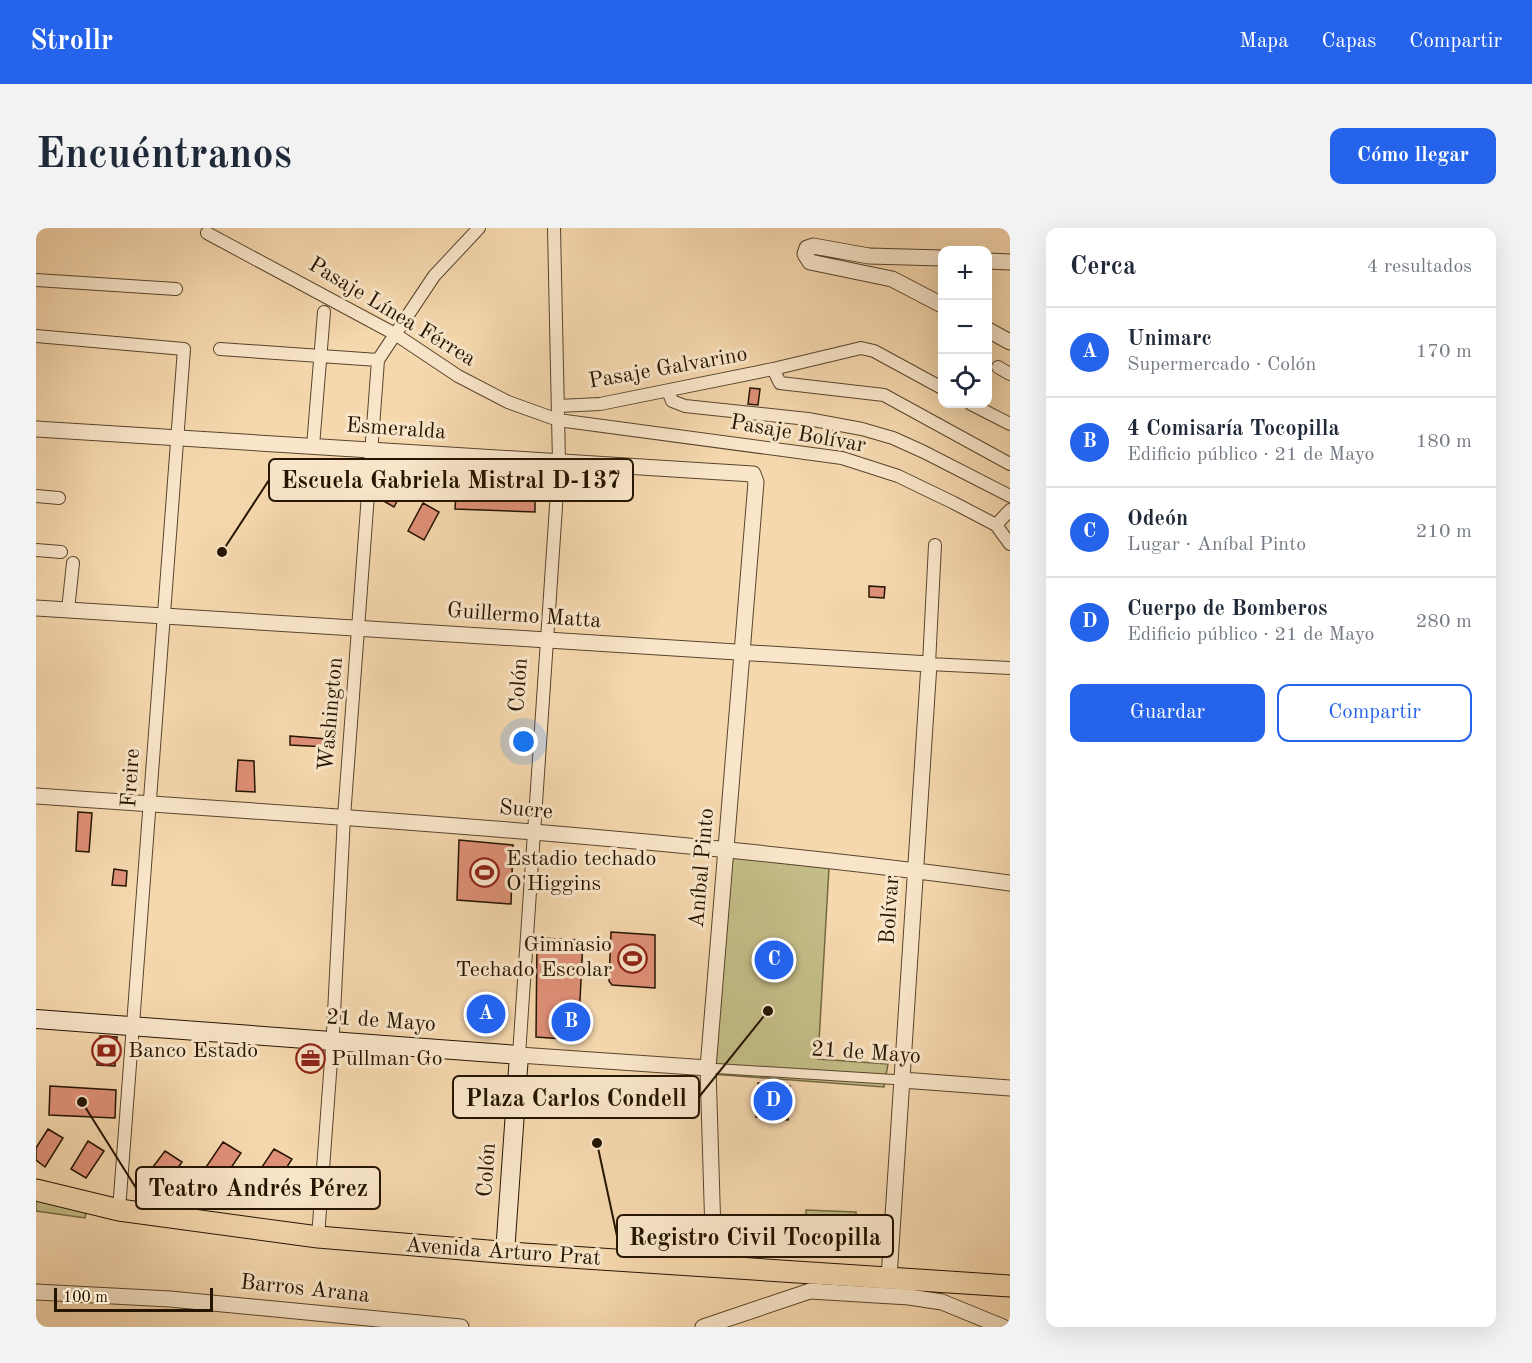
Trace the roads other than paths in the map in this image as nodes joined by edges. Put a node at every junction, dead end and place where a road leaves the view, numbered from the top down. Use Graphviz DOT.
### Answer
graph roads {
  1 [pos="479,228"];
  2 [pos="554,228"];
  3 [pos="207,233"];
  4 [pos="938,258"];
  5 [pos="992,261"];
  6 [pos="1010,262"];
  7 [pos="36,280"];
  8 [pos="176,289"];
  9 [pos="938,303"];
  10 [pos="324,312"];
  11 [pos="992,333"];
  12 [pos="395,334"];
  13 [pos="36,336"];
  14 [pos="1010,342"];
  15 [pos="220,349"];
  16 [pos="320,356"];
  17 [pos="378,360"];
  18 [pos="998,367"];
  19 [pos="773,369"];
  20 [pos="1010,374"];
  21 [pos="938,386"];
  22 [pos="668,391"];
  23 [pos="584,405"];
  24 [pos="558,406"];
  25 [pos="979,408"];
  26 [pos="558,420"];
  27 [pos="586,422"];
  28 [pos="1010,424"];
  29 [pos="36,429"];
  30 [pos="177,438"];
  31 [pos="313,446"];
  32 [pos="371,450"];
  33 [pos="559,462"];
  34 [pos="1010,464"];
  35 [pos="753,474"];
  36 [pos="36,496"];
  37 [pos="1010,496"];
  38 [pos="59,498"];
  39 [pos="1010,510"];
  40 [pos="996,525"];
  41 [pos="1010,544"];
  42 [pos="935,545"];
  43 [pos="36,550"];
  44 [pos="61,552"];
  45 [pos="73,563"];
  46 [pos="36,608"];
  47 [pos="68,610"];
  48 [pos="164,616"];
  49 [pos="359,628"];
  50 [pos="546,640"];
  51 [pos="742,652"];
  52 [pos="929,664"];
  53 [pos="1010,668"];
  54 [pos="36,796"];
  55 [pos="150,804"];
  56 [pos="344,817"];
  57 [pos="533,833"];
  58 [pos="726,849"];
  59 [pos="915,870"];
  60 [pos="1010,883"];
  61 [pos="36,1019"];
  62 [pos="133,1027"];
  63 [pos="333,1042"];
  64 [pos="519,1055"];
  65 [pos="708,1068"];
  66 [pos="902,1080"];
  67 [pos="1010,1088"];
  68 [pos="36,1179"];
  69 [pos="36,1190"];
  70 [pos="119,1205"];
  71 [pos="319,1231"];
  72 [pos="506,1247"];
  73 [pos="713,1261"];
  74 [pos="890,1272"];
  75 [pos="1010,1274"];
  76 [pos="1010,1286"];
  77 [pos="36,1292"];
  78 [pos="461,1327"];
  79 [pos="703,1327"];
  80 [pos="1003,1327"];
  1 -- 12 [label="street, Washington"];
  2 -- 24 [label="street, Colón"];
  3 -- 12 [label="street, Pasaje Línea Férrea"];
  4 -- 9 [label="street"];
  5 -- 6 [label="street"];
  7 -- 8 [label="street"];
  10 -- 16 [label="street"];
  11 -- 14 [label="street"];
  12 -- 17 [label="street, Washington"];
  12 -- 26 [label="street, Pasaje Línea Férrea"];
  13 -- 30 [label="street, Freire"];
  15 -- 16 [label="street"];
  16 -- 17 [label="street"];
  16 -- 31 [label="street"];
  17 -- 32 [label="street, Washington"];
  18 -- 20 [label="street"];
  19 -- 21 [label="street"];
  19 -- 22 [label="street, Pasaje Galvarino"];
  19 -- 34 [label="street, Pasaje Galvarino"];
  22 -- 23 [label="street, Pasaje Galvarino"];
  22 -- 37 [label="street"];
  23 -- 24 [label="street, Pasaje Galvarino"];
  23 -- 27 [label="street"];
  24 -- 26 [label="street, Colón"];
  25 -- 28 [label="street"];
  26 -- 27 [label="street, Pasaje Bolívar"];
  26 -- 33 [label="street, Colón"];
  27 -- 40 [label="street, Pasaje Bolívar"];
  29 -- 30 [label="street, Esmeralda"];
  30 -- 31 [label="street, Esmeralda"];
  30 -- 48 [label="street, Freire"];
  31 -- 32 [label="street, Esmeralda"];
  32 -- 33 [label="street, Esmeralda"];
  32 -- 49 [label="street, Washington"];
  33 -- 35 [label="street, Esmeralda"];
  33 -- 50 [label="street, Colón"];
  35 -- 51 [label="street, Aníbal Pinto"];
  36 -- 38 [label="street"];
  39 -- 40 [label="street"];
  40 -- 41 [label="street, Pasaje Bolívar"];
  42 -- 52 [label="street, Bolívar"];
  43 -- 44 [label="street"];
  45 -- 47 [label="street"];
  46 -- 47 [label="street, Guillermo Matta"];
  47 -- 48 [label="street, Guillermo Matta"];
  48 -- 49 [label="street, Guillermo Matta"];
  48 -- 55 [label="street, Freire"];
  49 -- 50 [label="street, Guillermo Matta"];
  49 -- 56 [label="street, Washington"];
  50 -- 51 [label="street, Guillermo Matta"];
  50 -- 57 [label="street, Colón"];
  51 -- 52 [label="street, Guillermo Matta"];
  51 -- 58 [label="street, Aníbal Pinto"];
  52 -- 53 [label="street, Guillermo Matta"];
  52 -- 59 [label="street, Bolívar"];
  54 -- 55 [label="street, Sucre"];
  55 -- 56 [label="street, Sucre"];
  55 -- 62 [label="street, Freire"];
  56 -- 57 [label="street, Sucre"];
  56 -- 63 [label="street, Washington"];
  57 -- 58 [label="street, Sucre"];
  57 -- 64 [label="street, Colón"];
  58 -- 59 [label="street, Sucre"];
  58 -- 65 [label="street, Aníbal Pinto"];
  59 -- 60 [label="street, Sucre"];
  59 -- 66 [label="street, Bolívar"];
  61 -- 62 [label="main road, 21 de Mayo"];
  62 -- 63 [label="main road, 21 de Mayo"];
  62 -- 70 [label="street, Freire"];
  63 -- 64 [label="main road, 21 de Mayo"];
  63 -- 71 [label="street, Washington"];
  64 -- 65 [label="street, 21 de Mayo"];
  64 -- 72 [label="main road, Colón"];
  65 -- 66 [label="street, 21 de Mayo"];
  65 -- 73 [label="street, Aníbal Pinto"];
  66 -- 67 [label="street, 21 de Mayo"];
  66 -- 74 [label="street, Bolívar"];
  68 -- 70 [label="highway, Avenida Arturo Prat"];
  69 -- 70 [label="highway, Avenida Arturo Prat"];
  70 -- 71 [label="highway, Avenida Arturo Prat"];
  71 -- 72 [label="highway, Avenida Arturo Prat"];
  72 -- 73 [label="highway, Avenida Arturo Prat"];
  73 -- 74 [label="highway, Avenida Arturo Prat"];
  74 -- 75 [label="highway, Avenida Arturo Prat"];
  74 -- 76 [label="highway, Avenida Arturo Prat"];
  77 -- 78 [label="street, Barros Arana"];
  79 -- 80 [label="street"];
}
